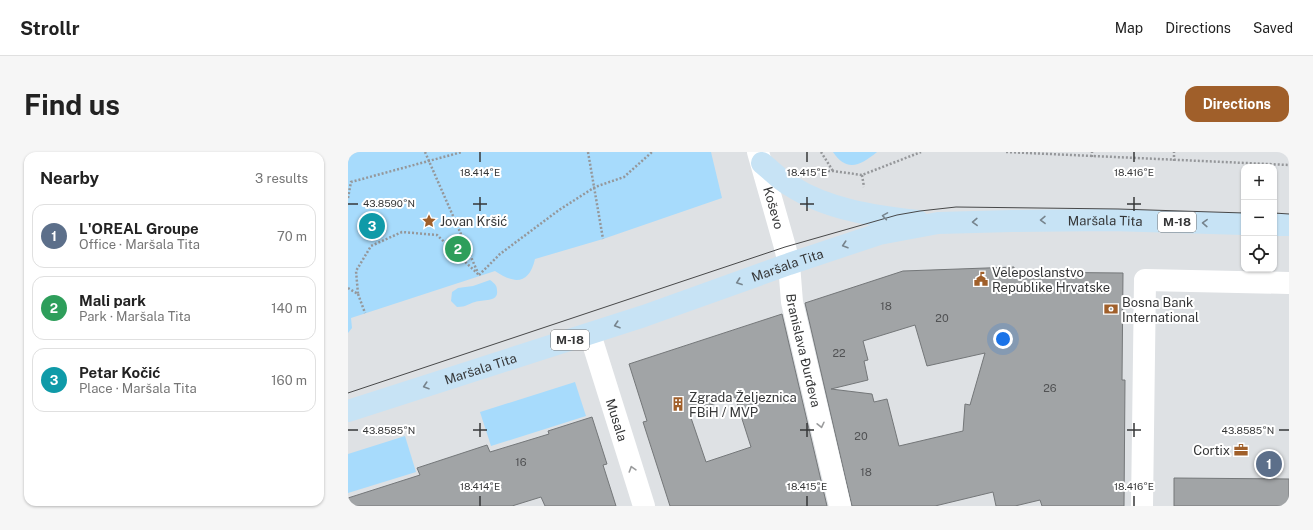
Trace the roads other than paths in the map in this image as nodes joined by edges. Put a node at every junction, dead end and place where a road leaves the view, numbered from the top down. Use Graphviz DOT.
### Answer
graph roads {
  1 [pos="760,157"];
  2 [pos="938,223"];
  3 [pos="1241,224"];
  4 [pos="1277,225"];
  5 [pos="1289,225"];
  6 [pos="789,264"];
  7 [pos="1289,283"];
  8 [pos="590,334"];
  9 [pos="348,411"];
  10 [pos="644,506"];
  11 [pos="840,506"];
  12 [pos="1142,506"];
  2 -- 1 [label="main road, one-way"];
  1 -- 6 [label="street, Koševo"];
  3 -- 2 [label="main road, Maršala Tita / M-18, one-way"];
  2 -- 6 [label="main road, Maršala Tita / M-18, one-way"];
  4 -- 5 [label="main road"];
  6 -- 8 [label="main road, Maršala Tita / M-18, one-way"];
  6 -- 11 [label="street, Branislava Đurđeva, one-way"];
  7 -- 12 [label="street"];
  8 -- 9 [label="main road, Maršala Tita / M-18, one-way"];
  10 -- 8 [label="street, Musala, one-way"];
}
